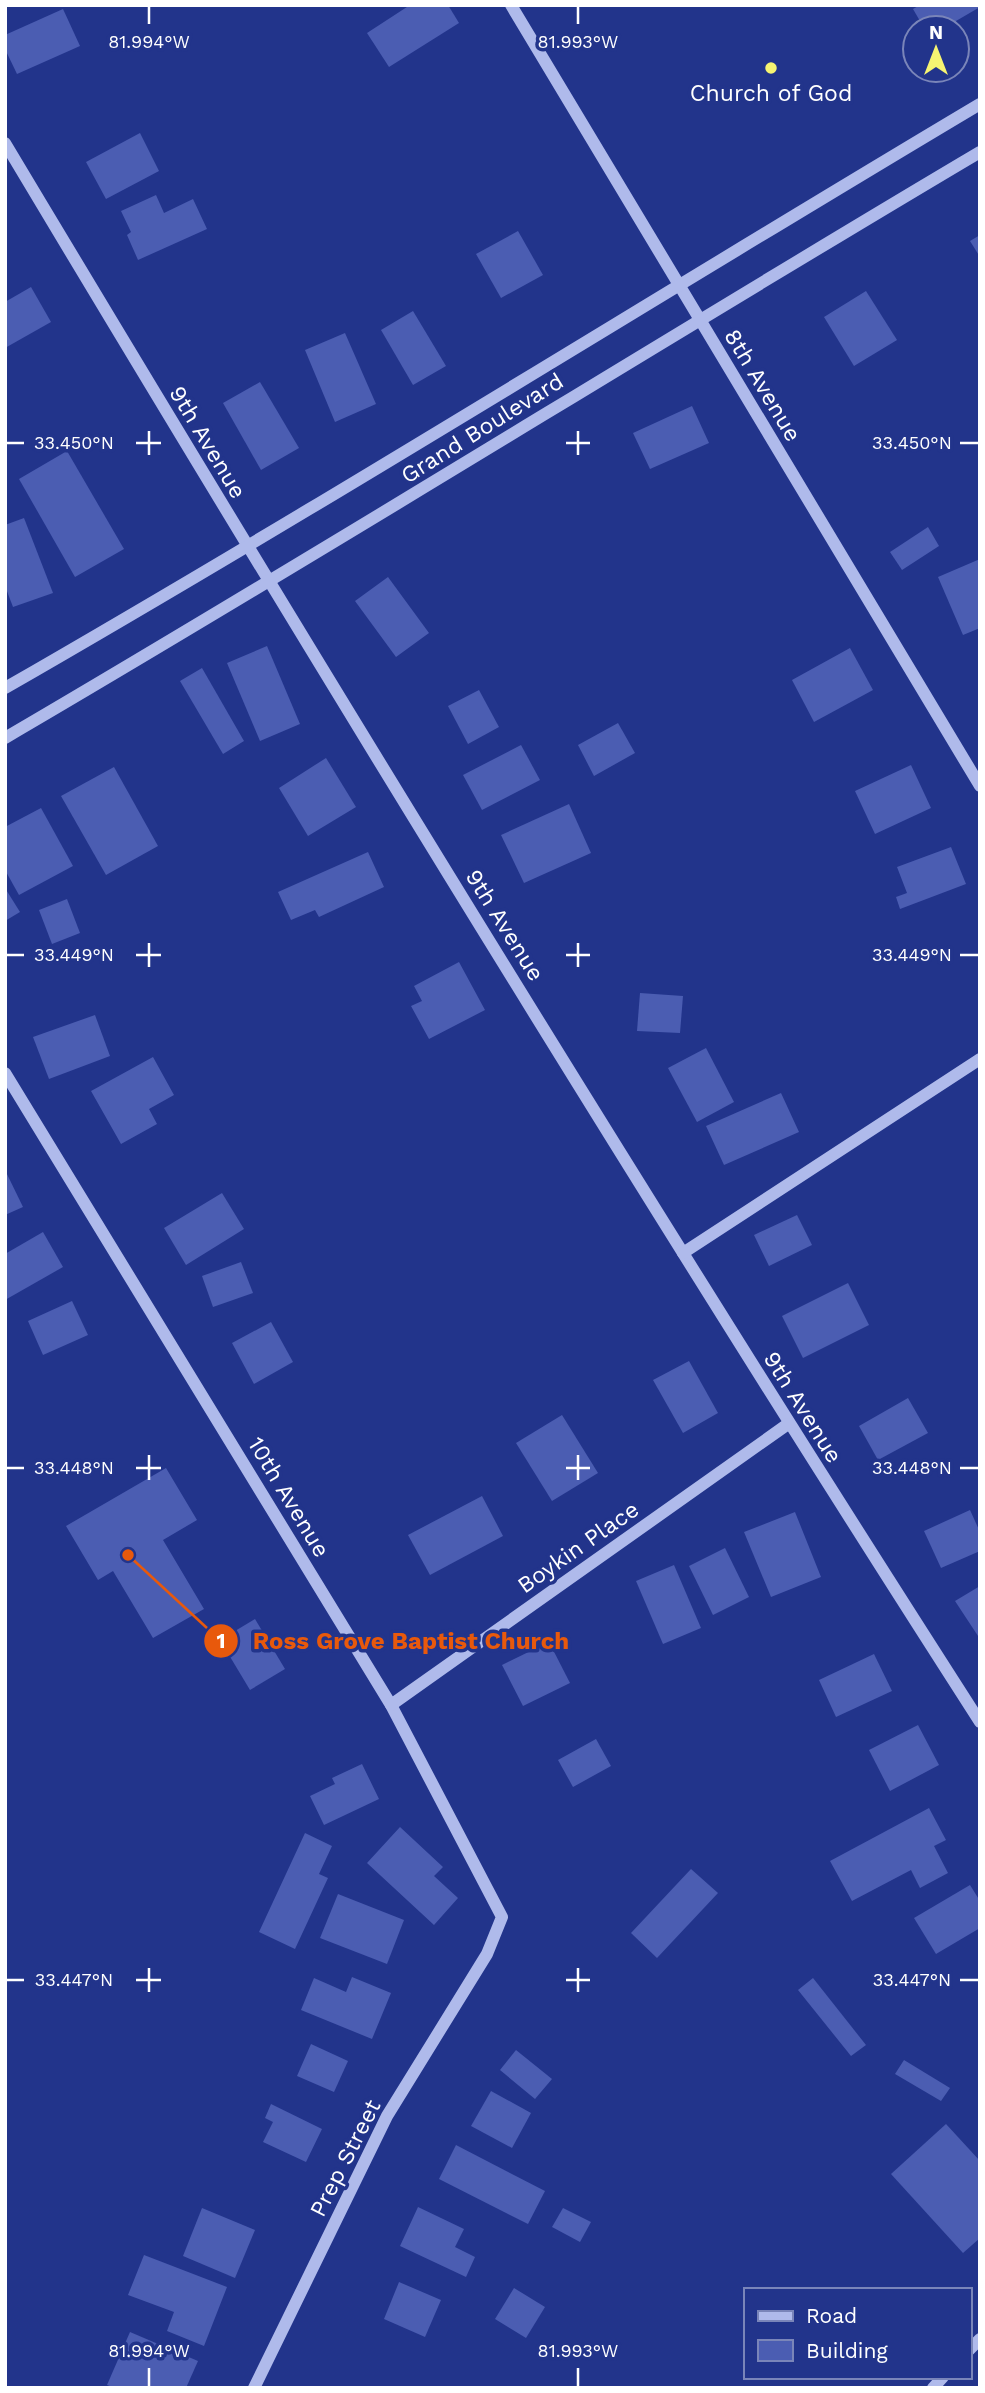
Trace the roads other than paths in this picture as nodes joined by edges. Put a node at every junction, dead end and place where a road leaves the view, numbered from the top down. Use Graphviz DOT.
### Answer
graph roads {
  1 [pos="511,5"];
  2 [pos="980,104"];
  3 [pos="5,143"];
  4 [pos="980,152"];
  5 [pos="677,284"];
  6 [pos="698,319"];
  7 [pos="247,548"];
  8 [pos="269,584"];
  9 [pos="5,688"];
  10 [pos="5,738"];
  11 [pos="980,786"];
  12 [pos="980,1059"];
  13 [pos="5,1073"];
  14 [pos="683,1253"];
  15 [pos="788,1424"];
  16 [pos="391,1705"];
  17 [pos="980,1722"];
  18 [pos="487,1954"];
  19 [pos="254,2388"];
  1 -- 5 [label="street, 8th Avenue"];
  2 -- 5 [label="street, Grand Boulevard"];
  3 -- 7 [label="street, 9th Avenue"];
  4 -- 6 [label="street, Grand Boulevard"];
  5 -- 6 [label="street, 8th Avenue"];
  5 -- 7 [label="street, Grand Boulevard"];
  6 -- 8 [label="street, Grand Boulevard"];
  6 -- 11 [label="street, 8th Avenue"];
  7 -- 8 [label="street, 9th Avenue"];
  7 -- 9 [label="street, Grand Boulevard"];
  8 -- 10 [label="street, Grand Boulevard"];
  8 -- 14 [label="street, 9th Avenue"];
  12 -- 14 [label="street"];
  13 -- 16 [label="street, 10th Avenue"];
  14 -- 15 [label="street, 9th Avenue"];
  15 -- 16 [label="street, Boykin Place"];
  15 -- 17 [label="street, 9th Avenue"];
  16 -- 18 [label="street, 10th Avenue"];
  18 -- 19 [label="street, Prep Street"];
}
